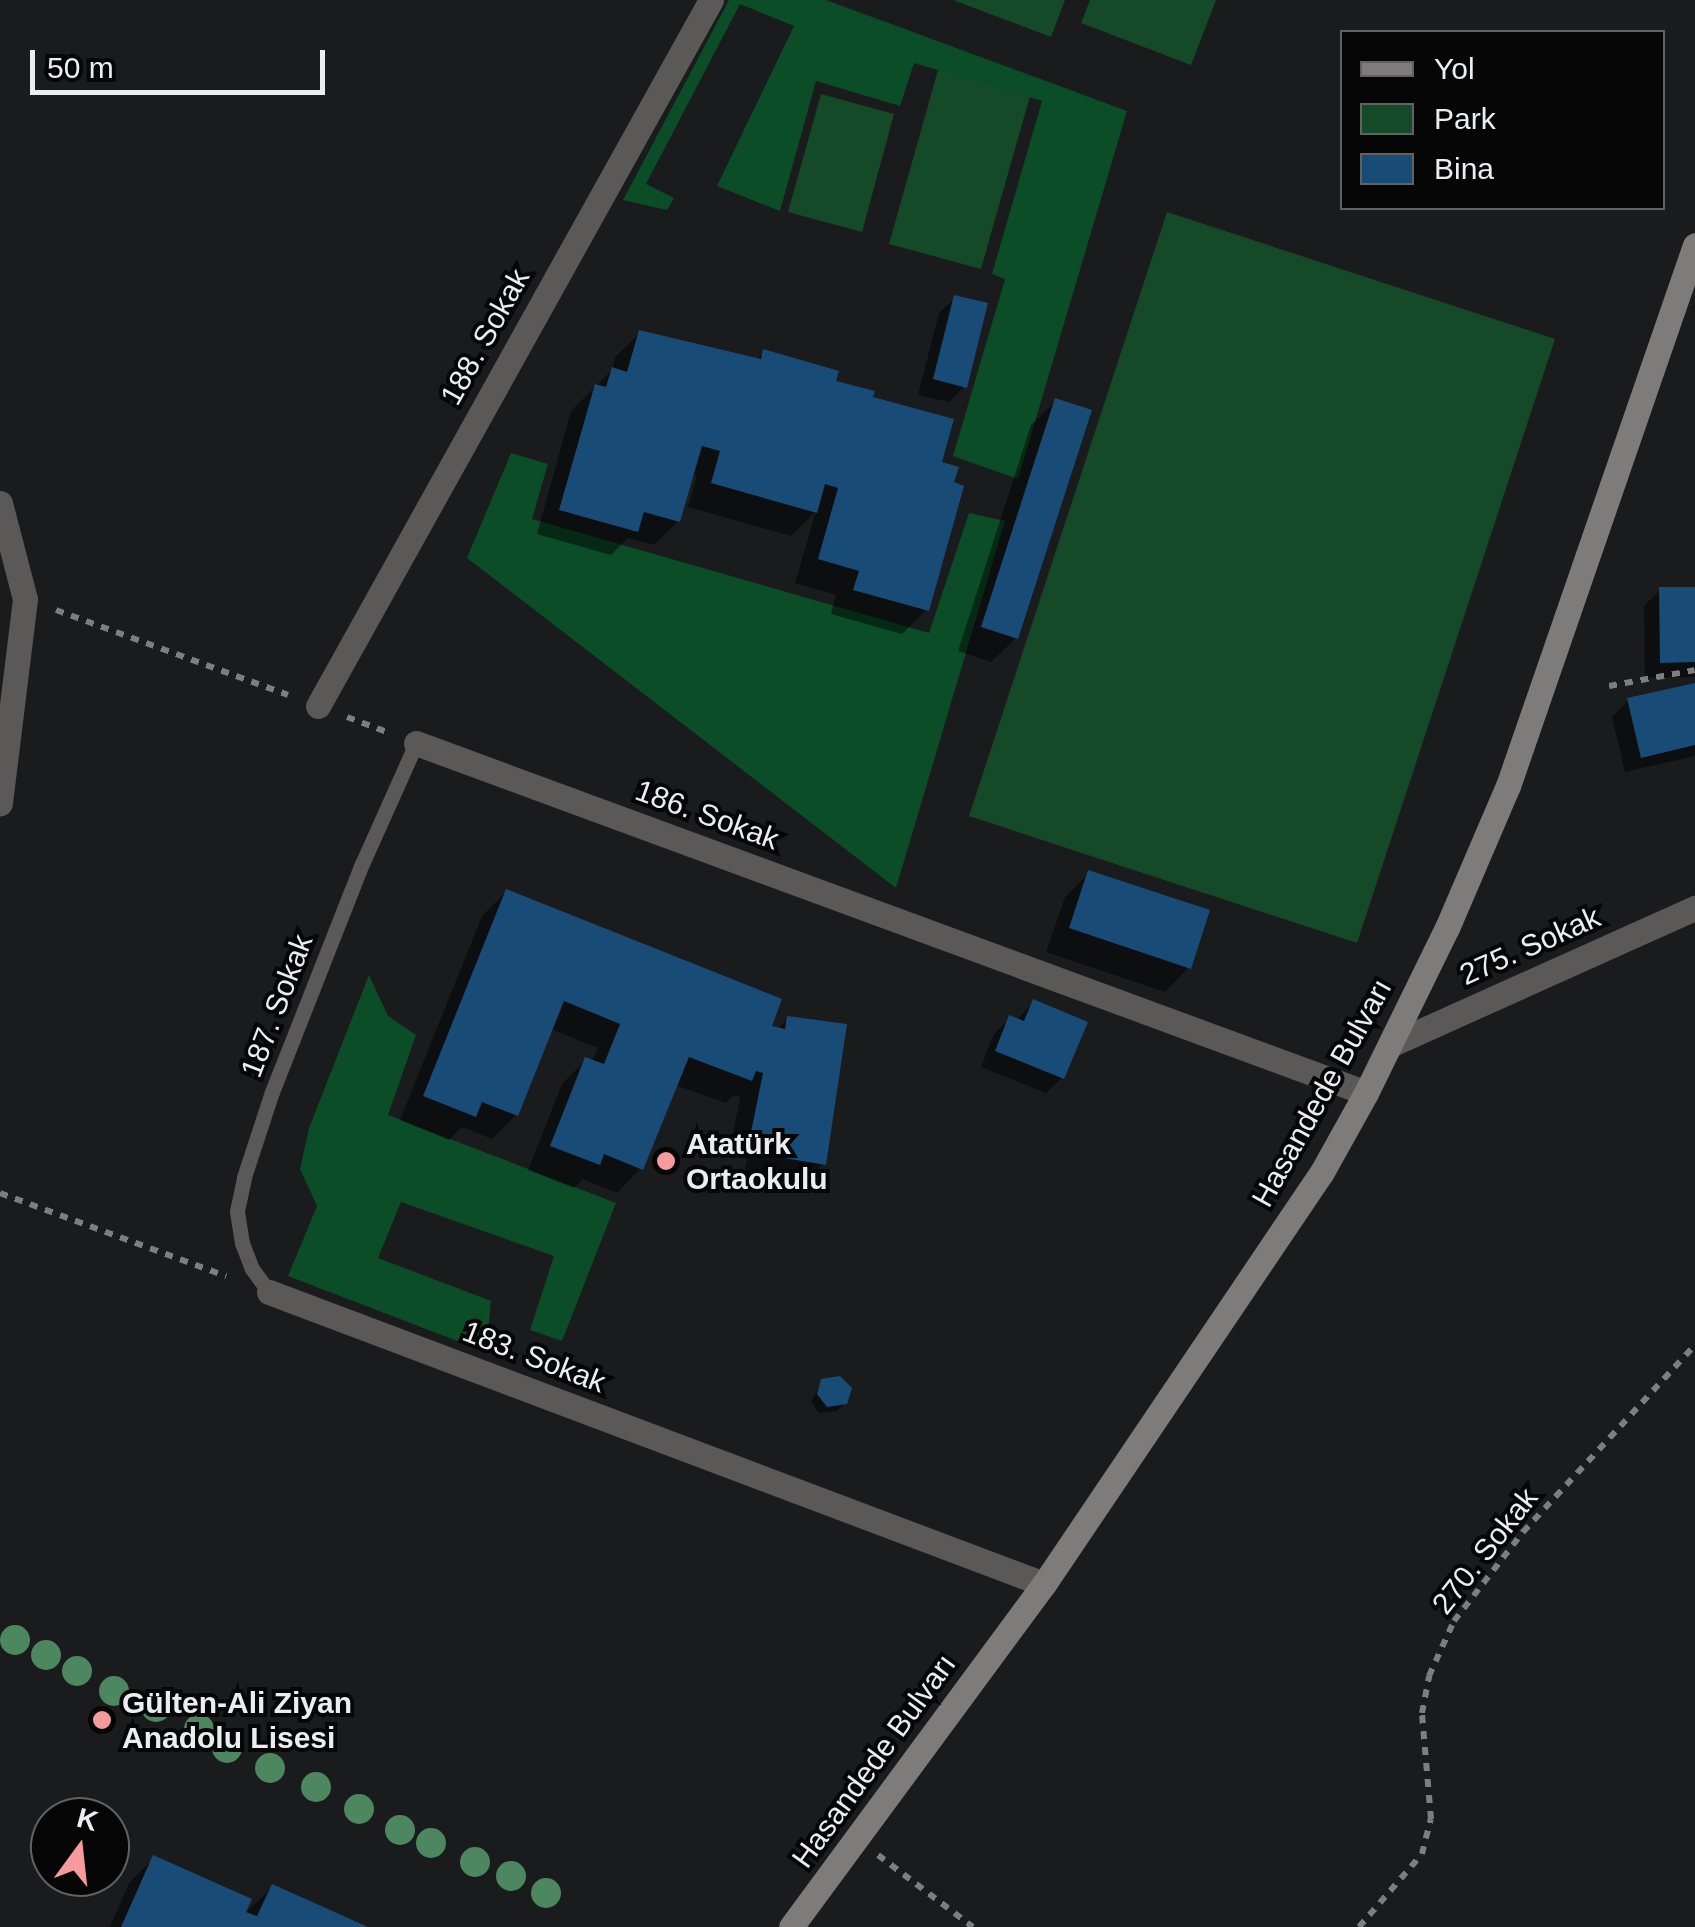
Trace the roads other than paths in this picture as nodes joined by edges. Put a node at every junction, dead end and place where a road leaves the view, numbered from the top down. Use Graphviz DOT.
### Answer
graph roads {
  1 [pos="710,0"];
  2 [pos="1693,256"];
  3 [pos="0,503"];
  4 [pos="318,706"];
  5 [pos="416,743"];
  6 [pos="0,803"];
  7 [pos="1695,908"];
  8 [pos="1392,1044"];
  9 [pos="1366,1093"];
  10 [pos="269,1292"];
  11 [pos="1044,1584"];
  12 [pos="791,1927"];
  1 -- 4 [label="street, 188. Sokak"];
  2 -- 8 [label="street, Hasandede Bulvarı"];
  3 -- 6 [label="street"];
  5 -- 9 [label="street, 186. Sokak"];
  5 -- 10 [label="lane, 187. Sokak"];
  7 -- 8 [label="street, 275. Sokak"];
  8 -- 9 [label="street, Hasandede Bulvarı"];
  9 -- 11 [label="street, Hasandede Bulvarı"];
  10 -- 11 [label="street, 183. Sokak"];
  11 -- 12 [label="street, Hasandede Bulvarı"];
}
